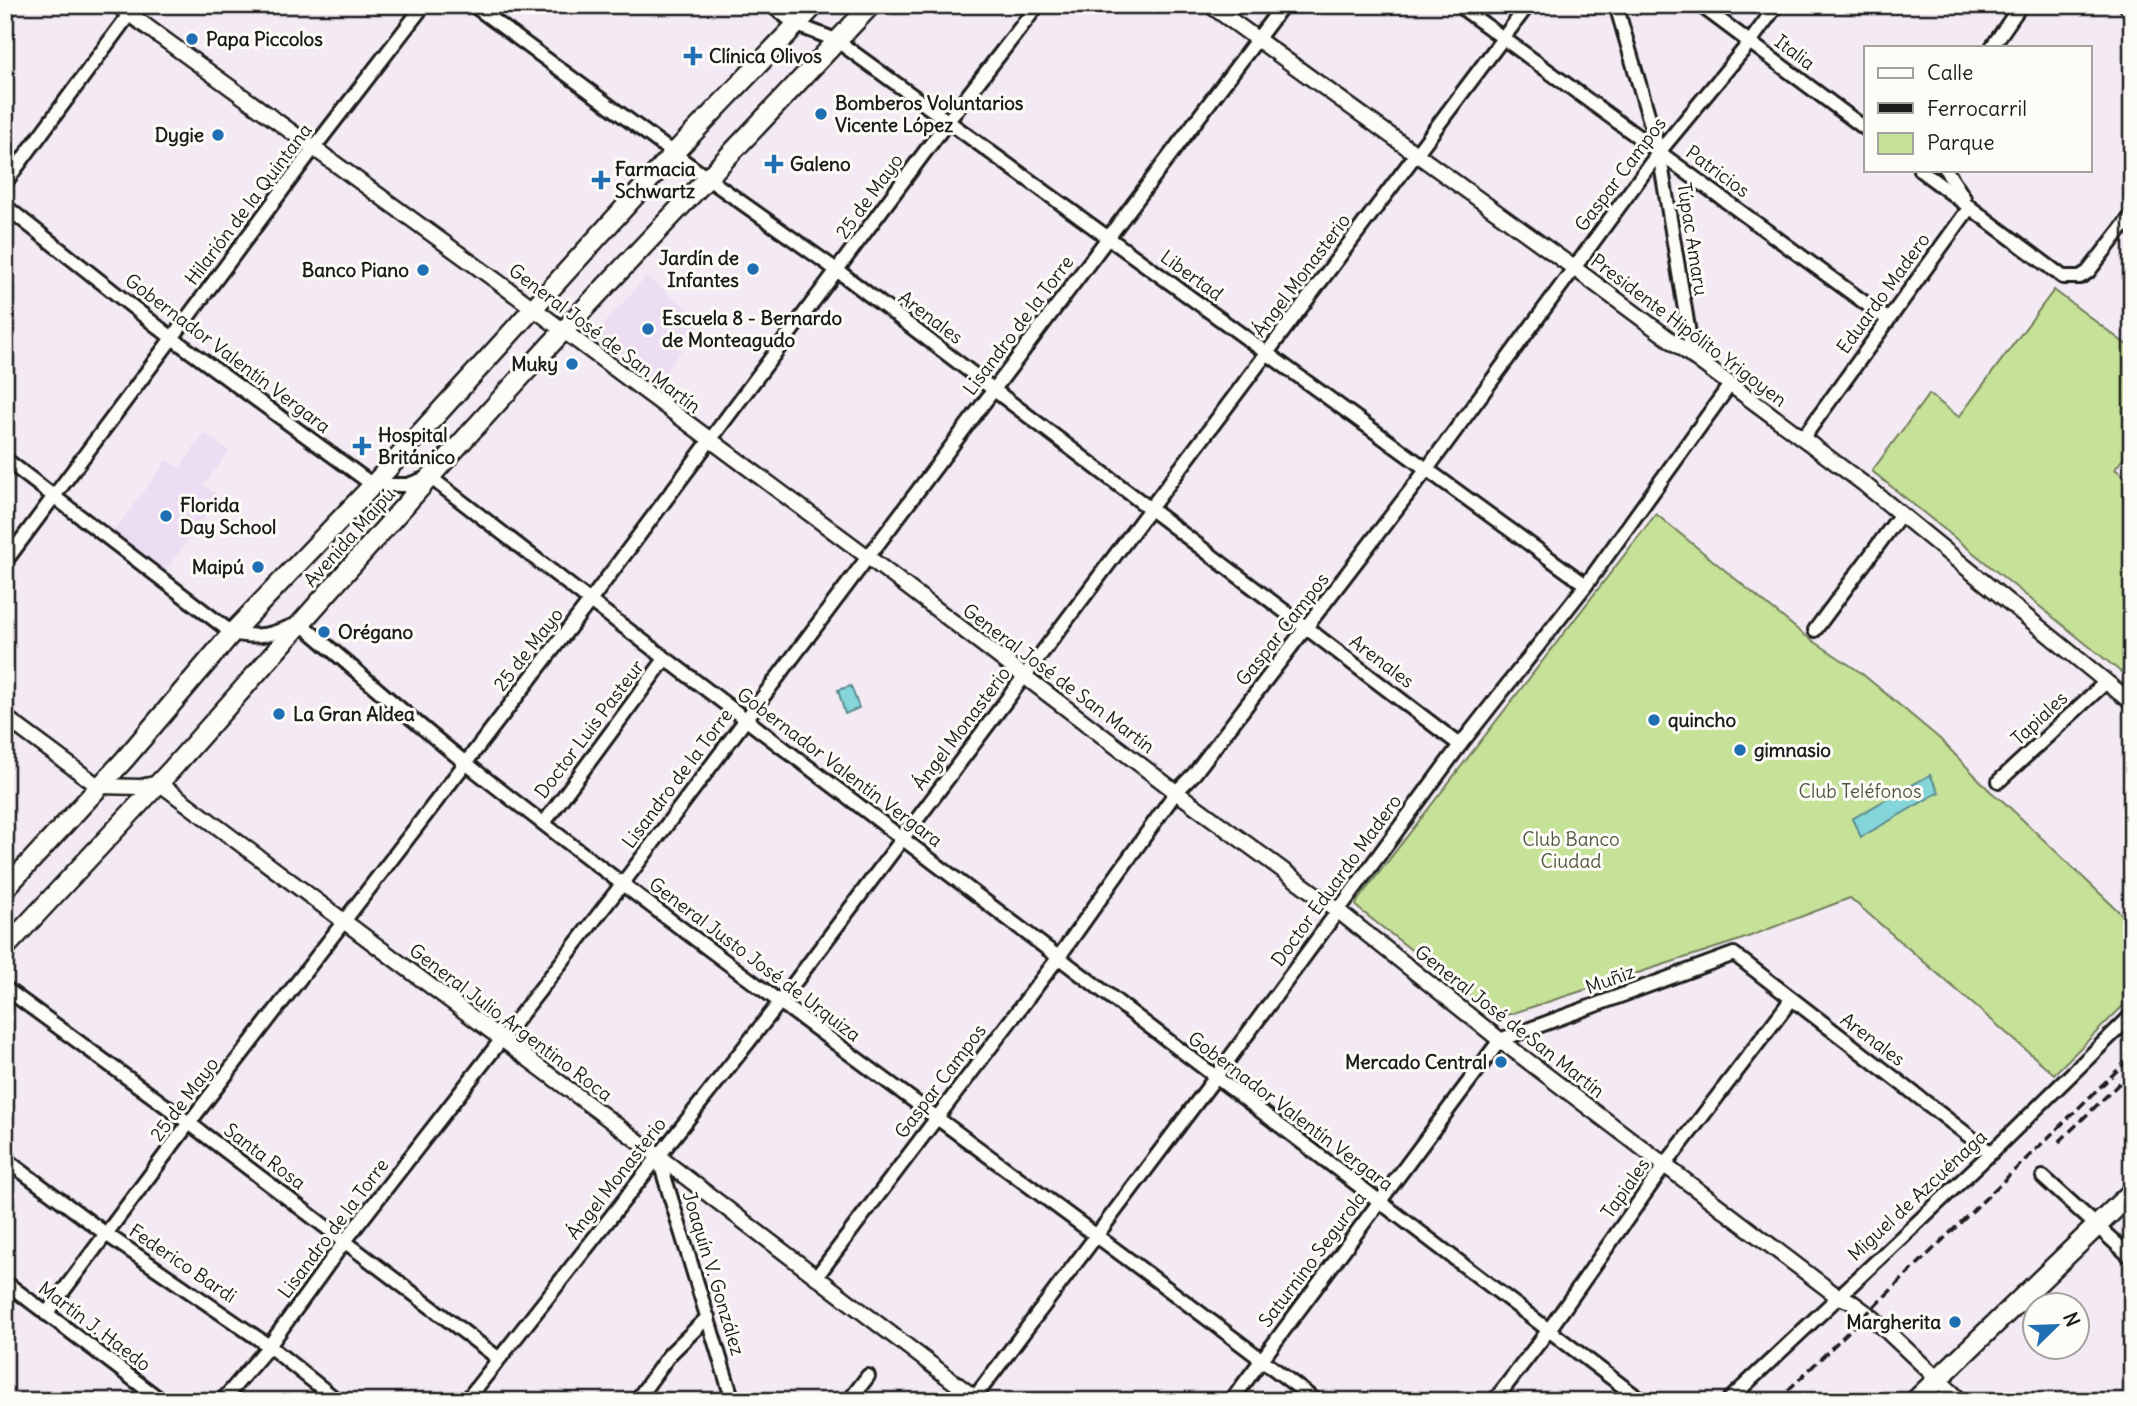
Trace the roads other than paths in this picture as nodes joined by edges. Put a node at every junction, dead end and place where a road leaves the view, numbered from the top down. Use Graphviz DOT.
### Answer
graph roads {
  1 [pos="117,5"];
  2 [pos="424,5"];
  3 [pos="473,5"];
  4 [pos="771,5"];
  5 [pos="815,5"];
  6 [pos="872,5"];
  7 [pos="1038,5"];
  8 [pos="1210,5"];
  9 [pos="1283,5"];
  10 [pos="1458,5"];
  11 [pos="1528,5"];
  12 [pos="1616,5"];
  13 [pos="1700,5"];
  14 [pos="1777,5"];
  15 [pos="2021,5"];
  16 [pos="2126,5"];
  17 [pos="133,10"];
  18 [pos="2132,10"];
  19 [pos="797,25"];
  20 [pos="1502,37"];
  21 [pos="1257,39"];
  22 [pos="836,40"];
  23 [pos="1750,42"];
  24 [pos="1993,46"];
  25 [pos="948,121"];
  26 [pos="1864,128"];
  27 [pos="313,149"];
  28 [pos="1659,152"];
  29 [pos="674,153"];
  30 [pos="1416,154"];
  31 [pos="1923,172"];
  32 [pos="1947,172"];
  33 [pos="707,178"];
  34 [pos="5,183"];
  35 [pos="5,206"];
  36 [pos="1970,207"];
  37 [pos="2132,215"];
  38 [pos="1108,238"];
  39 [pos="1574,268"];
  40 [pos="838,271"];
  41 [pos="533,308"];
  42 [pos="1887,319"];
  43 [pos="563,332"];
  44 [pos="172,338"];
  45 [pos="1266,353"];
  46 [pos="1693,358"];
  47 [pos="1729,386"];
  48 [pos="994,389"];
  49 [pos="1803,438"];
  50 [pos="709,439"];
  51 [pos="5,459"];
  52 [pos="1427,469"];
  53 [pos="430,477"];
  54 [pos="373,485"];
  55 [pos="55,497"];
  56 [pos="1150,508"];
  57 [pos="1901,514"];
  58 [pos="868,557"];
  59 [pos="5,562"];
  60 [pos="1586,585"];
  61 [pos="590,601"];
  62 [pos="300,623"];
  63 [pos="1307,628"];
  64 [pos="1815,630"];
  65 [pos="232,633"];
  66 [pos="665,659"];
  67 [pos="1023,677"];
  68 [pos="2106,682"];
  69 [pos="2132,703"];
  70 [pos="5,717"];
  71 [pos="745,720"];
  72 [pos="1460,745"];
  73 [pos="465,762"];
  74 [pos="1999,781"];
  75 [pos="159,783"];
  76 [pos="98,786"];
  77 [pos="1176,792"];
  78 [pos="544,823"];
  79 [pos="902,839"];
  80 [pos="623,883"];
  81 [pos="5,889"];
  82 [pos="1337,910"];
  83 [pos="344,920"];
  84 [pos="5,948"];
  85 [pos="1734,954"];
  86 [pos="1058,958"];
  87 [pos="5,988"];
  88 [pos="1790,1000"];
  89 [pos="780,1002"];
  90 [pos="2132,1015"];
  91 [pos="502,1039"];
  92 [pos="1500,1040"];
  93 [pos="1215,1078"];
  94 [pos="936,1119"];
  95 [pos="189,1123"];
  96 [pos="1991,1153"];
  97 [pos="658,1156"];
  98 [pos="5,1159"];
  99 [pos="1665,1165"];
  100 [pos="2043,1177"];
  101 [pos="2132,1192"];
  102 [pos="1379,1202"];
  103 [pos="2096,1225"];
  104 [pos="106,1234"];
  105 [pos="1096,1237"];
  106 [pos="345,1241"];
  107 [pos="2132,1258"];
  108 [pos="817,1276"];
  109 [pos="5,1282"];
  110 [pos="1837,1296"];
  111 [pos="46,1314"];
  112 [pos="708,1317"];
  113 [pos="1548,1331"];
  114 [pos="269,1346"];
  115 [pos="498,1358"];
  116 [pos="1262,1359"];
  117 [pos="867,1376"];
  118 [pos="1938,1379"];
  119 [pos="977,1399"];
  120 [pos="162,1401"];
  121 [pos="222,1401"];
  122 [pos="338,1401"];
  123 [pos="466,1401"];
  124 [pos="636,1401"];
  125 [pos="733,1401"];
  126 [pos="849,1401"];
  127 [pos="1231,1401"];
  128 [pos="1315,1401"];
  129 [pos="1494,1401"];
  130 [pos="1642,1401"];
  131 [pos="1728,1401"];
  132 [pos="1915,1401"];
  133 [pos="1961,1401"];
  1 -- 17 [label="street, General José de San Martín"];
  2 -- 27 [label="street, Hilarión de la Quintana"];
  3 -- 29 [label="street, Arenales"];
  4 -- 19 [label="street, Libertad"];
  5 -- 19 [label="main road, Avenida Maipú"];
  6 -- 22 [label="main road, Avenida Maipú"];
  7 -- 25 [label="street, 25 de Mayo"];
  8 -- 21 [label="street, Presidente Hipólito Yrigoyen"];
  9 -- 21 [label="street, Lisandro de la Torre"];
  10 -- 20 [label="street, Patricios"];
  11 -- 20 [label="street, Ángel Monasterio"];
  12 -- 28 [label="street, Túpac Amaru"];
  13 -- 23 [label="street, Italia"];
  14 -- 23 [label="street, Gaspar Campos"];
  15 -- 24 [label="street"];
  16 -- 18 [label="street"];
  17 -- 27 [label="street, General José de San Martín"];
  17 -- 34 [label="street"];
  19 -- 22 [label="street, Libertad"];
  19 -- 29 [label="main road, Avenida Maipú"];
  20 -- 28 [label="street, Patricios"];
  20 -- 30 [label="street, Ángel Monasterio"];
  21 -- 30 [label="street, Presidente Hipólito Yrigoyen"];
  21 -- 38 [label="street, Lisandro de la Torre"];
  22 -- 25 [label="street, Libertad"];
  22 -- 33 [label="main road, Avenida Maipú"];
  23 -- 26 [label="street, Italia"];
  23 -- 28 [label="street, Gaspar Campos"];
  25 -- 38 [label="street, Libertad"];
  25 -- 40 [label="street, 25 de Mayo"];
  27 -- 41 [label="street, General José de San Martín"];
  27 -- 44 [label="street, Hilarión de la Quintana"];
  28 -- 39 [label="street, Gaspar Campos"];
  28 -- 42 [label="street, Patricios"];
  28 -- 46 [label="street, Túpac Amaru"];
  29 -- 33 [label="street, Arenales"];
  29 -- 41 [label="main road, Avenida Maipú"];
  30 -- 39 [label="street, Presidente Hipólito Yrigoyen"];
  30 -- 45 [label="street, Ángel Monasterio"];
  31 -- 36 [label="street"];
  32 -- 36 [label="street"];
  33 -- 40 [label="street, Arenales"];
  33 -- 43 [label="main road, Avenida Maipú"];
  35 -- 44 [label="street, Gobernador Valentín Vergara"];
  36 -- 37 [label="street"];
  36 -- 42 [label="street, Eduardo Madero"];
  38 -- 45 [label="street, Libertad"];
  38 -- 48 [label="street, Lisandro de la Torre"];
  39 -- 46 [label="street, Presidente Hipólito Yrigoyen"];
  39 -- 52 [label="street, Gaspar Campos"];
  40 -- 48 [label="street, Arenales"];
  40 -- 50 [label="street, 25 de Mayo"];
  41 -- 43 [label="street, General José de San Martín"];
  41 -- 54 [label="main road, Avenida Maipú"];
  42 -- 49 [label="street, Eduardo Madero"];
  43 -- 50 [label="street, General José de San Martín"];
  43 -- 53 [label="main road, Avenida Maipú"];
  44 -- 54 [label="street, Gobernador Valentín Vergara"];
  44 -- 55 [label="street, Hilarión de la Quintana"];
  45 -- 52 [label="street, Libertad"];
  45 -- 56 [label="street, Ángel Monasterio"];
  46 -- 47 [label="street, Presidente Hipólito Yrigoyen"];
  47 -- 49 [label="street, Presidente Hipólito Yrigoyen"];
  47 -- 60 [label="street, Doctor Eduardo Madero"];
  48 -- 56 [label="street, Arenales"];
  48 -- 58 [label="street, Lisandro de la Torre"];
  49 -- 57 [label="street, Presidente Hipólito Yrigoyen"];
  50 -- 58 [label="street, General José de San Martín"];
  50 -- 61 [label="street, 25 de Mayo"];
  51 -- 55 [label="street"];
  52 -- 60 [label="street, Libertad"];
  52 -- 63 [label="street, Gaspar Campos"];
  53 -- 54 [label="street"];
  53 -- 61 [label="street, Gobernador Valentín Vergara"];
  53 -- 62 [label="main road, Avenida Maipú"];
  54 -- 65 [label="main road, Avenida Maipú"];
  55 -- 59 [label="street, Hilarión de la Quintana"];
  55 -- 65 [label="street"];
  56 -- 63 [label="street, Arenales"];
  56 -- 67 [label="street, Ángel Monasterio"];
  57 -- 64 [label="street"];
  57 -- 68 [label="street, Presidente Hipólito Yrigoyen"];
  58 -- 67 [label="street, General José de San Martín"];
  58 -- 71 [label="street, Lisandro de la Torre"];
  60 -- 72 [label="street, Doctor Eduardo Madero"];
  61 -- 66 [label="street, Gobernador Valentín Vergara"];
  61 -- 73 [label="street, 25 de Mayo"];
  62 -- 65 [label="street"];
  62 -- 73 [label="street, General Justo José de Urquiza"];
  62 -- 75 [label="main road, Avenida Maipú"];
  63 -- 72 [label="street, Arenales"];
  63 -- 77 [label="street, Gaspar Campos"];
  65 -- 76 [label="main road, Avenida Maipú"];
  66 -- 71 [label="street, Gobernador Valentín Vergara"];
  66 -- 78 [label="street, Doctor Luis Pasteur"];
  67 -- 77 [label="street, General José de San Martín"];
  67 -- 79 [label="street, Ángel Monasterio"];
  68 -- 69 [label="street, Presidente Hipólito Yrigoyen"];
  68 -- 74 [label="street, Tapiales"];
  70 -- 76 [label="street"];
  71 -- 79 [label="street, Gobernador Valentín Vergara"];
  71 -- 80 [label="street, Lisandro de la Torre"];
  72 -- 82 [label="street, Doctor Eduardo Madero"];
  73 -- 78 [label="street, General Justo José de Urquiza"];
  73 -- 83 [label="street, 25 de Mayo"];
  75 -- 76 [label="street"];
  75 -- 83 [label="street, General Julio Argentino Roca"];
  75 -- 84 [label="main road, Avenida Maipú"];
  76 -- 81 [label="main road, Avenida Maipú"];
  77 -- 82 [label="street, General José de San Martín"];
  77 -- 86 [label="street, Gaspar Campos"];
  78 -- 80 [label="street, General Justo José de Urquiza"];
  79 -- 86 [label="street, Gobernador Valentín Vergara"];
  79 -- 89 [label="street, Ángel Monasterio"];
  80 -- 89 [label="street, General Justo José de Urquiza"];
  80 -- 91 [label="street, Lisandro de la Torre"];
  82 -- 92 [label="street, General José de San Martín"];
  82 -- 93 [label="street, Doctor Eduardo Madero"];
  83 -- 91 [label="street, General Julio Argentino Roca"];
  83 -- 95 [label="street, 25 de Mayo"];
  85 -- 88 [label="street, Arenales"];
  85 -- 92 [label="street, Muñiz"];
  86 -- 93 [label="street, Gobernador Valentín Vergara"];
  86 -- 94 [label="street, Gaspar Campos"];
  87 -- 95 [label="street, Santa Rosa"];
  88 -- 96 [label="street, Arenales"];
  88 -- 99 [label="street, Tapiales"];
  89 -- 94 [label="street, General Justo José de Urquiza"];
  89 -- 97 [label="street, Ángel Monasterio"];
  90 -- 96 [label="street, Miguel de Azcuénaga"];
  91 -- 97 [label="street, General Julio Argentino Roca"];
  91 -- 106 [label="street, Lisandro de la Torre"];
  92 -- 99 [label="street, General José de San Martín"];
  92 -- 102 [label="street, Saturnino Segurola"];
  93 -- 102 [label="street, Gobernador Valentín Vergara"];
  93 -- 105 [label="street, Doctor Eduardo Madero"];
  94 -- 105 [label="street, General Justo José de Urquiza"];
  94 -- 108 [label="street, Gaspar Campos"];
  95 -- 104 [label="street, 25 de Mayo"];
  95 -- 106 [label="street, Santa Rosa"];
  96 -- 110 [label="street, Miguel de Azcuénaga"];
  97 -- 108 [label="street, General Julio Argentino Roca"];
  97 -- 112 [label="street, Joaquín V. González"];
  97 -- 115 [label="street, Ángel Monasterio"];
  98 -- 104 [label="street, Federico Bardi"];
  99 -- 110 [label="street, General José de San Martín"];
  99 -- 113 [label="street, Tapiales"];
  100 -- 103 [label="street"];
  101 -- 103 [label="main road"];
  102 -- 113 [label="street, Gobernador Valentín Vergara"];
  102 -- 116 [label="street, Saturnino Segurola"];
  103 -- 107 [label="street"];
  103 -- 118 [label="main road"];
  104 -- 111 [label="street, 25 de Mayo"];
  104 -- 114 [label="street, Federico Bardi"];
  105 -- 116 [label="street, General Justo José de Urquiza"];
  105 -- 119 [label="street, Doctor Eduardo Madero"];
  106 -- 114 [label="street, Lisandro de la Torre"];
  106 -- 115 [label="street, Santa Rosa"];
  108 -- 119 [label="street, General Julio Argentino Roca"];
  109 -- 111 [label="street, Martín J. Haedo"];
  110 -- 118 [label="street, General José de San Martín"];
  110 -- 131 [label="street, Miguel de Azcuénaga"];
  111 -- 120 [label="street, Martín J. Haedo"];
  112 -- 124 [label="street"];
  112 -- 125 [label="street, Joaquín V. González"];
  113 -- 129 [label="street, Tapiales"];
  113 -- 130 [label="street, Gobernador Valentín Vergara"];
  114 -- 121 [label="street, Lisandro de la Torre"];
  114 -- 122 [label="street, Federico Bardi"];
  115 -- 123 [label="street, Ángel Monasterio"];
  116 -- 127 [label="street, Saturnino Segurola"];
  116 -- 128 [label="street, General Justo José de Urquiza"];
  117 -- 126 [label="street"];
  118 -- 132 [label="main road"];
  118 -- 133 [label="street, General José de San Martín"];
}
